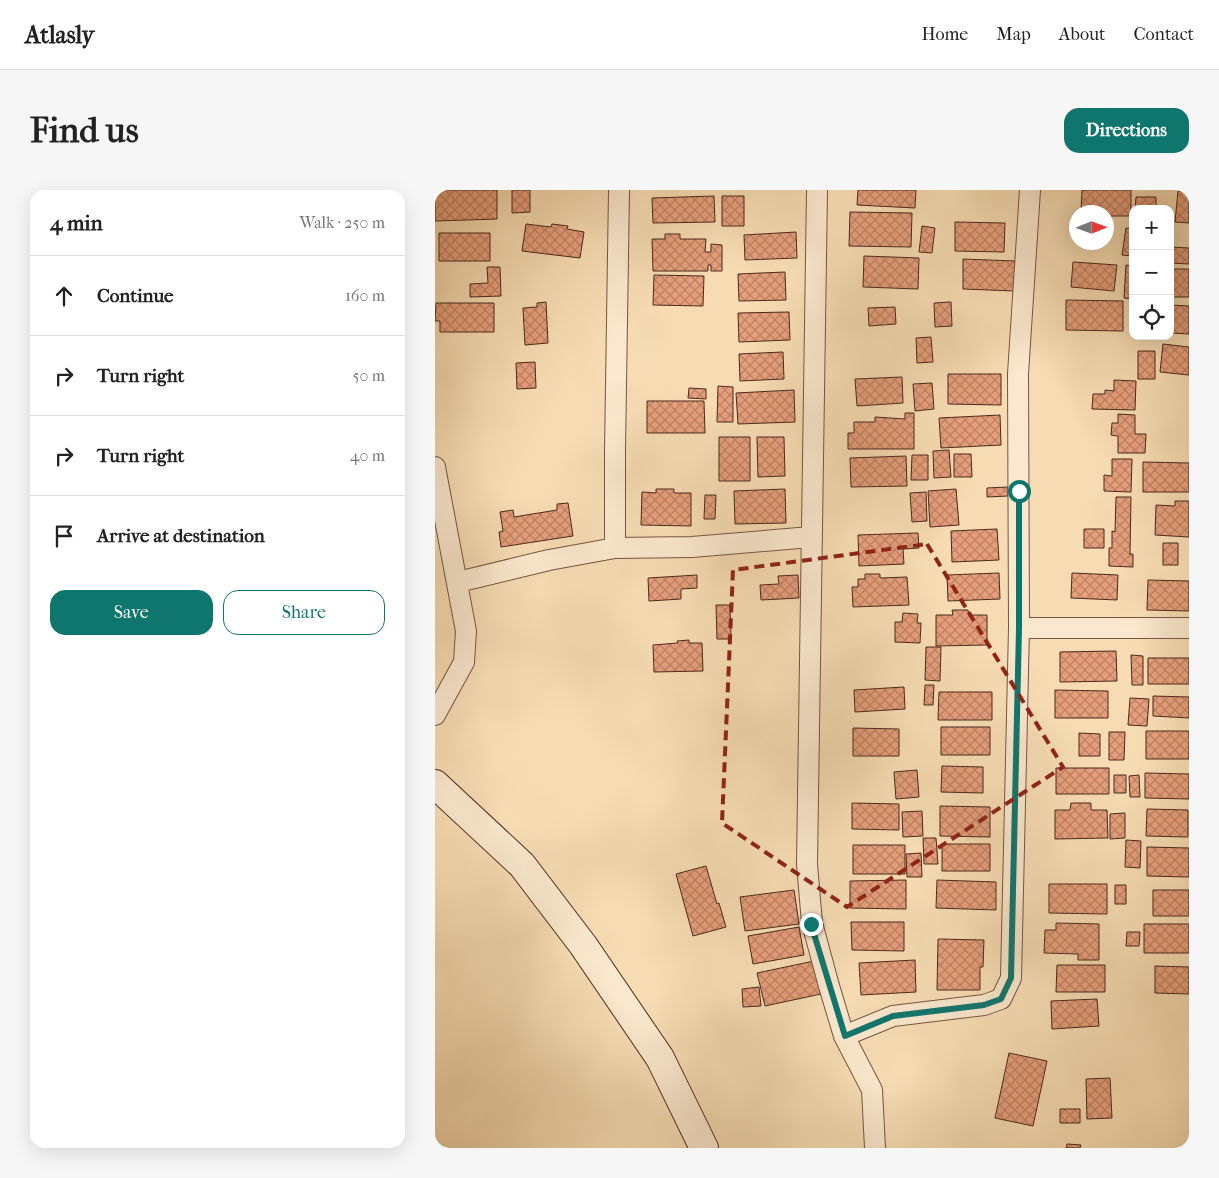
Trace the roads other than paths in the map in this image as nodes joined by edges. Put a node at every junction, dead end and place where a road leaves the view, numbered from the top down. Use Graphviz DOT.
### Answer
graph roads {
  1 [pos="619,190"];
  2 [pos="817,190"];
  3 [pos="1030,190"];
  4 [pos="435,467"];
  5 [pos="811,537"];
  6 [pos="615,548"];
  7 [pos="458,582"];
  8 [pos="1019,628"];
  9 [pos="1189,628"];
  10 [pos="435,715"];
  11 [pos="435,784"];
  12 [pos="845,1036"];
  13 [pos="704,1148"];
  14 [pos="875,1148"];
  1 -- 6 [label="street"];
  2 -- 5 [label="street"];
  3 -- 8 [label="street"];
  4 -- 7 [label="street"];
  5 -- 6 [label="street"];
  5 -- 12 [label="street"];
  6 -- 7 [label="street"];
  7 -- 10 [label="street"];
  8 -- 9 [label="street"];
  8 -- 12 [label="street"];
  11 -- 13 [label="main road"];
  12 -- 14 [label="street"];
}
